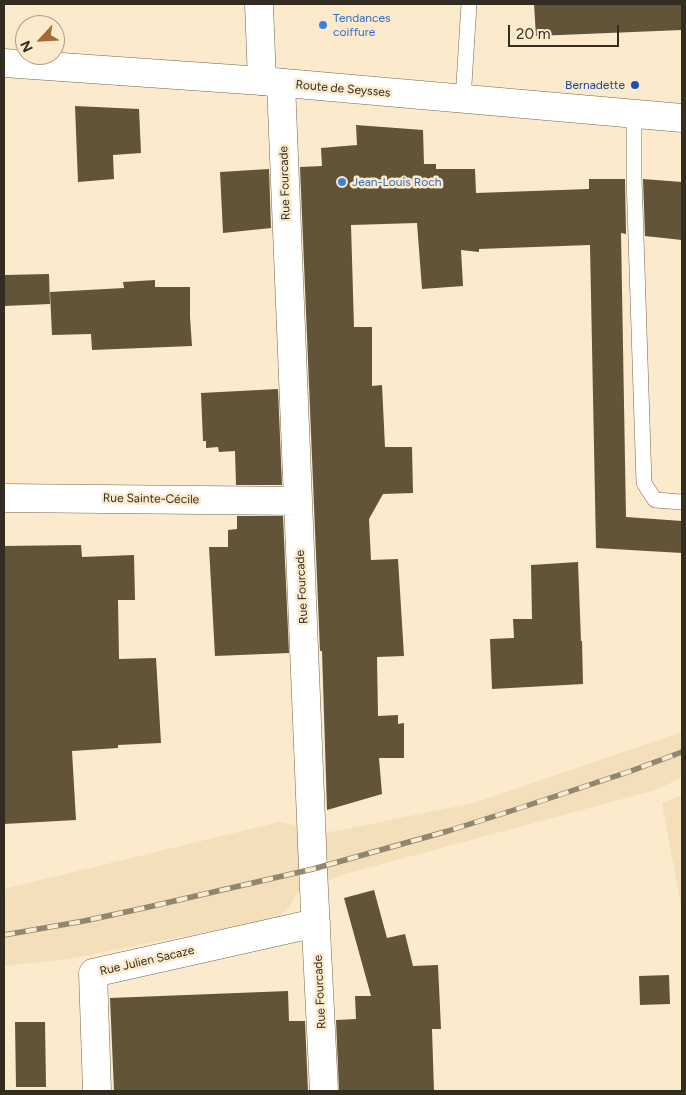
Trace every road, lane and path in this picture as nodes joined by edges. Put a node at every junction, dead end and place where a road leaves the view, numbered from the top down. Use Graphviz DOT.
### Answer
graph roads {
  1 [pos="259,4"];
  2 [pos="469,4"];
  3 [pos="4,63"];
  4 [pos="272,82"];
  5 [pos="463,100"];
  6 [pos="634,114"];
  7 [pos="682,118"];
  8 [pos="4,498"];
  9 [pos="298,501"];
  10 [pos="682,502"];
  11 [pos="316,923"];
  12 [pos="97,1091"];
  13 [pos="324,1091"];
  1 -- 4 [label="street, Rue Fourcade"];
  2 -- 5 [label="lane"];
  3 -- 4 [label="street, Route de Seysses"];
  4 -- 5 [label="street, Route de Seysses"];
  4 -- 9 [label="street, Rue Fourcade"];
  5 -- 6 [label="street, Route de Seysses"];
  6 -- 7 [label="street, Route de Seysses"];
  6 -- 10 [label="lane"];
  8 -- 9 [label="street, Rue Sainte-Cécile"];
  9 -- 11 [label="street, Rue Fourcade"];
  11 -- 12 [label="street, Rue Julien Sacaze"];
  11 -- 13 [label="street, Rue Fourcade"];
}
